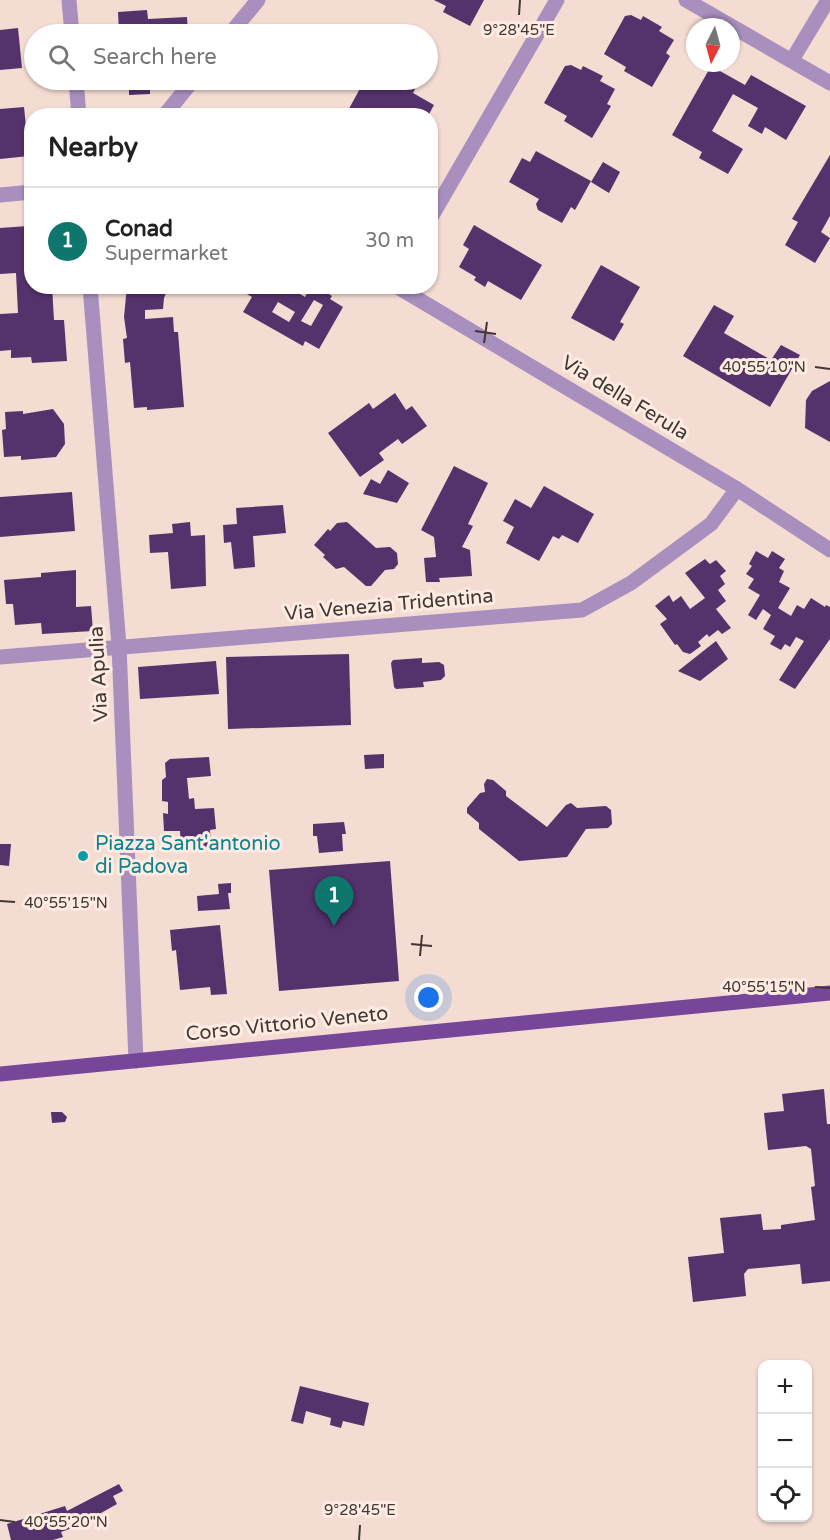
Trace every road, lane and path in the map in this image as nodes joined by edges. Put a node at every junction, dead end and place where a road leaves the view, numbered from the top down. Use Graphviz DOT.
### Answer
graph roads {
  1 [pos="69,0"];
  2 [pos="258,0"];
  3 [pos="557,0"];
  4 [pos="686,0"];
  5 [pos="828,0"];
  6 [pos="71,24"];
  7 [pos="238,24"];
  8 [pos="792,60"];
  9 [pos="830,83"];
  10 [pos="77,90"];
  11 [pos="185,90"];
  12 [pos="78,108"];
  13 [pos="170,108"];
  14 [pos="24,193"];
  15 [pos="0,195"];
  16 [pos="438,205"];
  17 [pos="91,294"];
  18 [pos="409,294"];
  19 [pos="737,489"];
  20 [pos="830,550"];
  21 [pos="119,646"];
  22 [pos="0,657"];
  23 [pos="830,993"];
  24 [pos="136,1061"];
  25 [pos="0,1074"];
  1 -- 6 [label="street"];
  2 -- 7 [label="street"];
  3 -- 16 [label="street"];
  4 -- 8 [label="street"];
  5 -- 8 [label="street"];
  8 -- 9 [label="street"];
  10 -- 12 [label="street"];
  11 -- 13 [label="street"];
  14 -- 15 [label="street"];
  17 -- 21 [label="street, Via Apulia"];
  18 -- 19 [label="street, Via della Ferula"];
  19 -- 20 [label="street, Via della Ferula"];
  19 -- 21 [label="street, Via Venezia Tridentina"];
  21 -- 22 [label="street, Via Venezia Tridentina"];
  21 -- 24 [label="street, Via Apulia"];
  23 -- 24 [label="main road, Corso Vittorio Veneto"];
  24 -- 25 [label="main road, Corso Vittorio Veneto"];
}
